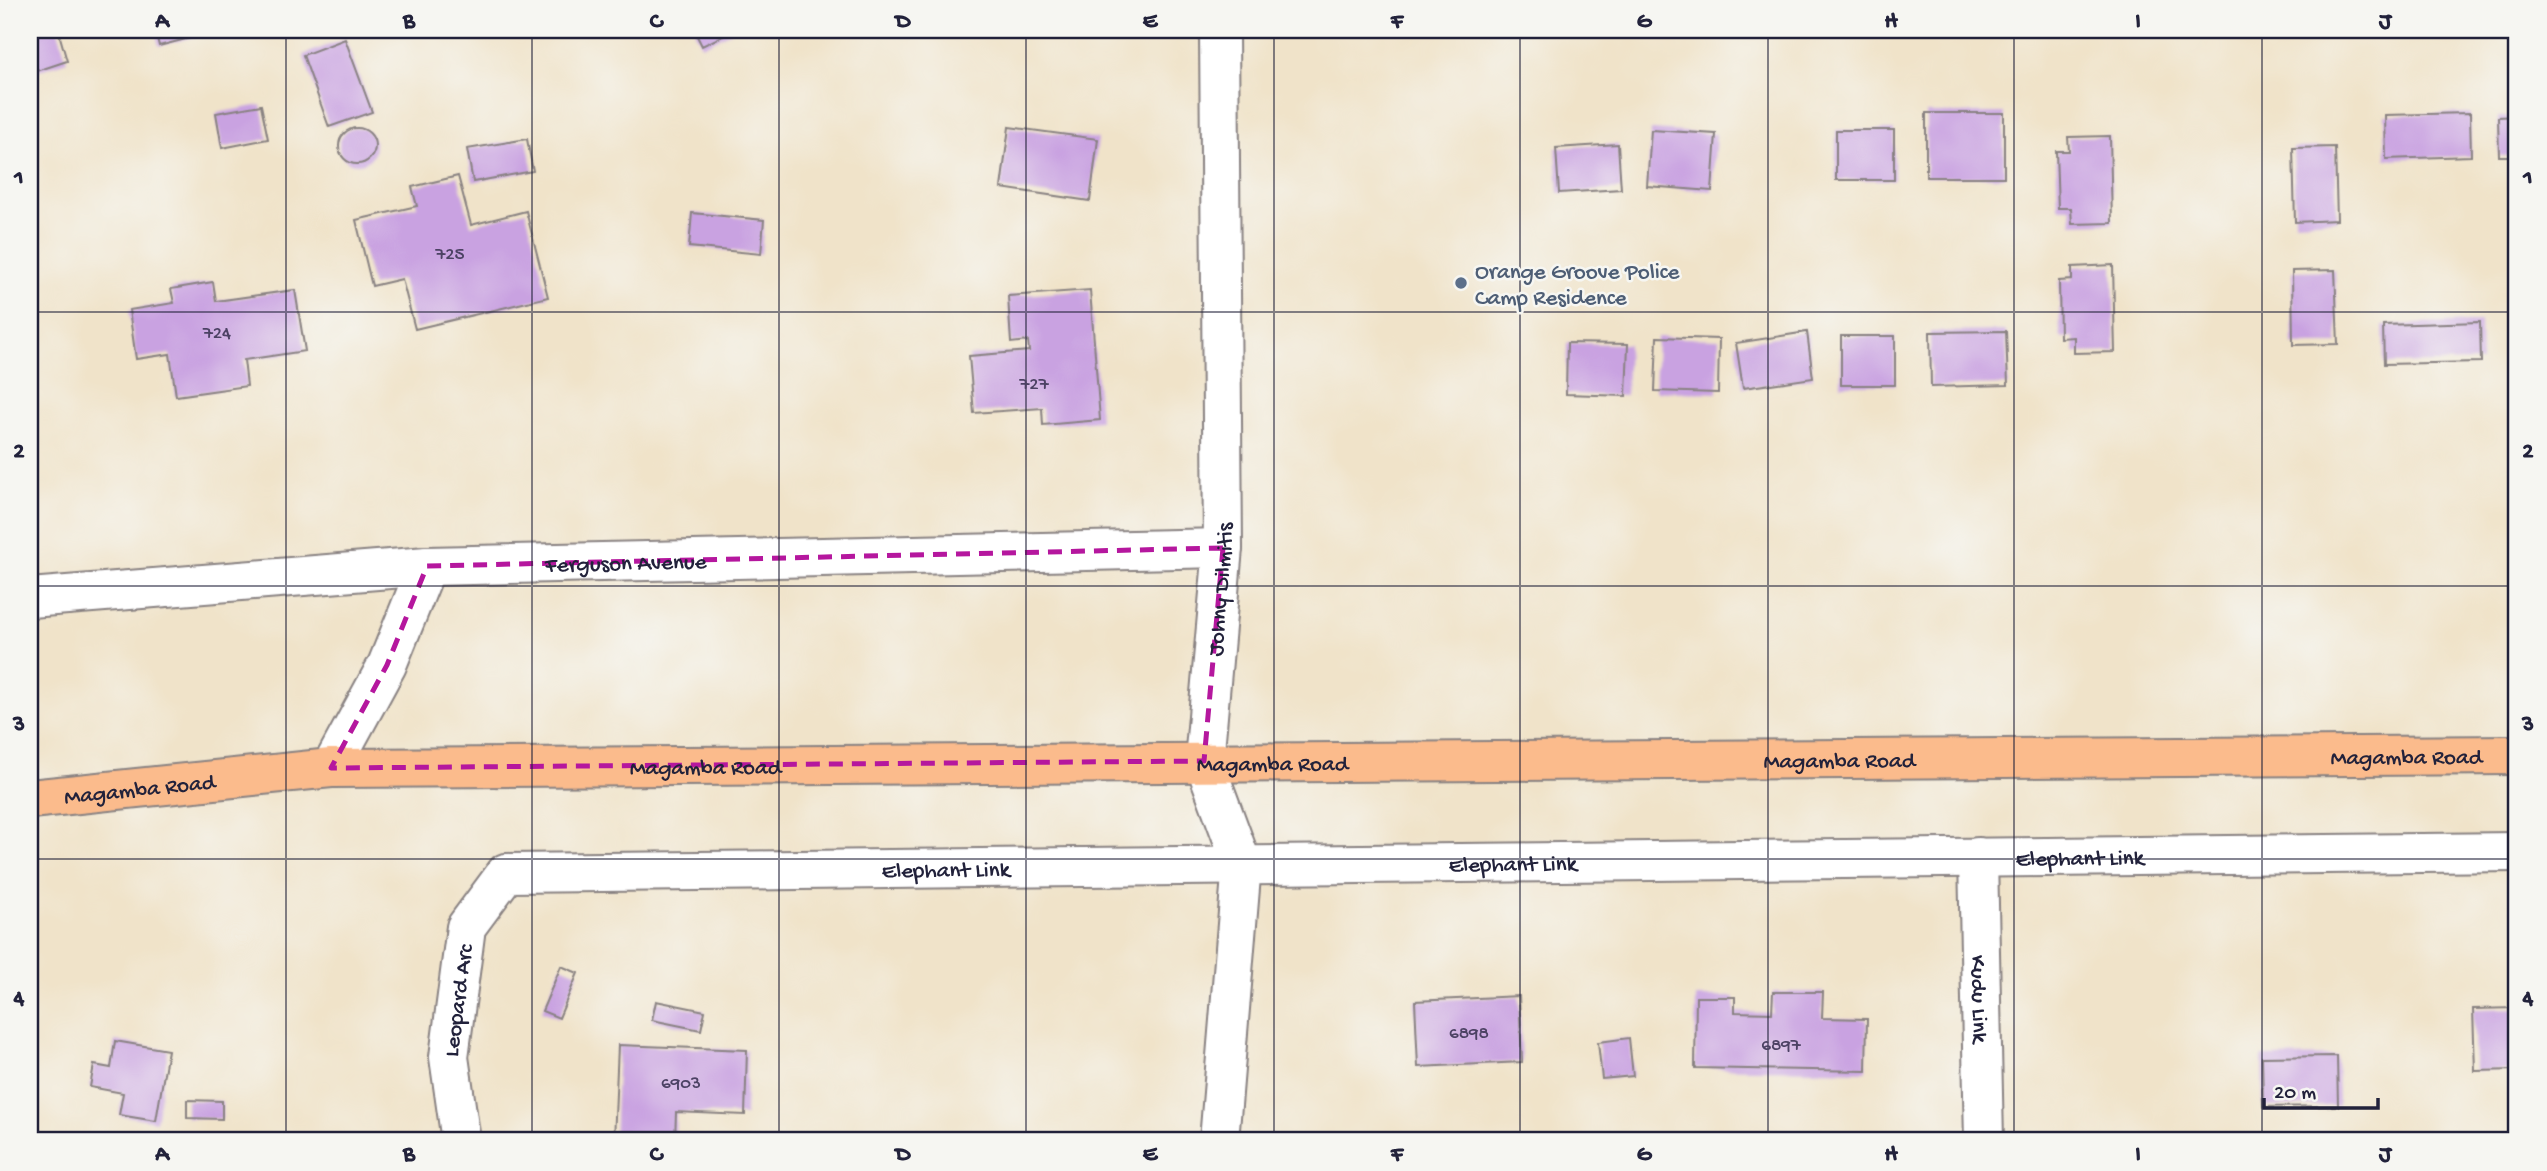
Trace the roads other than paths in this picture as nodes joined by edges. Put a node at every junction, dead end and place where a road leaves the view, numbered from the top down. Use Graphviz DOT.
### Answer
graph roads {
  1 [pos="1219,30"];
  2 [pos="1223,548"];
  3 [pos="427,566"];
  4 [pos="30,598"];
  5 [pos="2517,755"];
  6 [pos="1205,761"];
  7 [pos="331,768"];
  8 [pos="30,799"];
  9 [pos="2517,852"];
  10 [pos="1979,857"];
  11 [pos="1242,864"];
  12 [pos="506,873"];
  13 [pos="461,1141"];
  14 [pos="1219,1141"];
  15 [pos="1984,1141"];
  1 -- 2 [label="street, Johny Dilmitis"];
  2 -- 3 [label="street, Ferguson Avenue"];
  2 -- 6 [label="street, Johny Dilmitis"];
  3 -- 4 [label="street, Ferguson Avenue"];
  3 -- 7 [label="street"];
  5 -- 6 [label="highway, Magamba Road"];
  6 -- 7 [label="highway, Magamba Road"];
  6 -- 11 [label="street, Johny Dilmitis"];
  7 -- 8 [label="highway, Magamba Road"];
  9 -- 10 [label="street, Elephant Link"];
  10 -- 11 [label="street, Elephant Link"];
  10 -- 15 [label="street, Kudu Link"];
  11 -- 12 [label="street, Elephant Link"];
  11 -- 14 [label="street, Johny Dilmitis"];
  12 -- 13 [label="street, Leopard Arc"];
}
